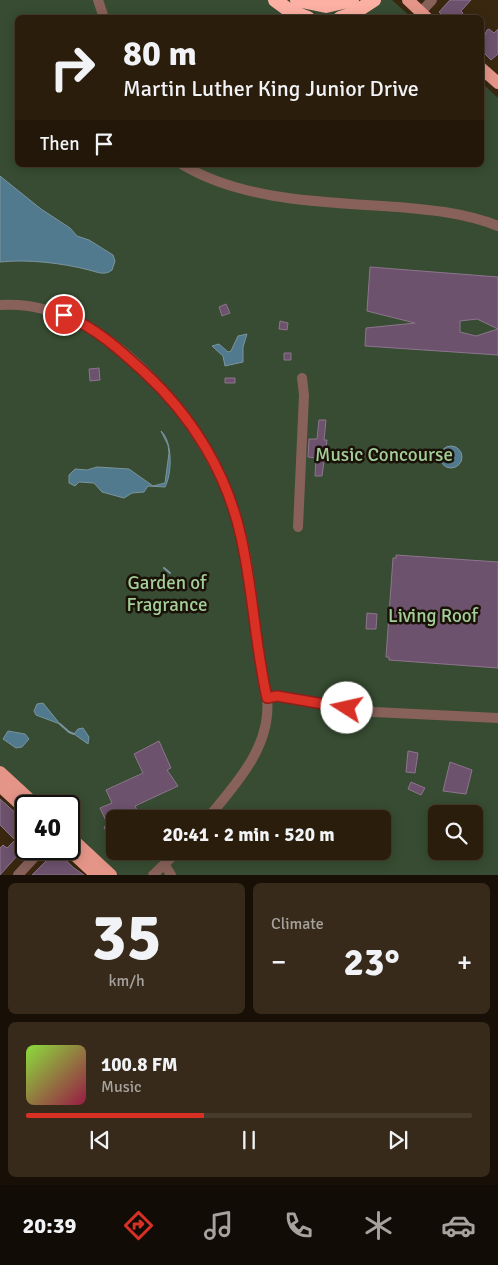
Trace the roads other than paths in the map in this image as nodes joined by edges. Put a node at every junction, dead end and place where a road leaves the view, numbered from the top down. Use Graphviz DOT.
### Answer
graph roads {
  1 [pos="98,0"];
  2 [pos="275,0"];
  3 [pos="297,0"];
  4 [pos="352,0"];
  5 [pos="374,0"];
  6 [pos="408,0"];
  7 [pos="432,0"];
  8 [pos="103,15"];
  9 [pos="300,15"];
  10 [pos="348,15"];
  11 [pos="424,15"];
  12 [pos="484,70"];
  13 [pos="496,78"];
  14 [pos="187,167"];
  15 [pos="498,226"];
  16 [pos="0,305"];
  17 [pos="302,378"];
  18 [pos="298,527"];
  19 [pos="267,698"];
  20 [pos="498,718"];
  21 [pos="0,772"];
  22 [pos="0,786"];
  23 [pos="25,795"];
  24 [pos="15,800"];
  25 [pos="214,810"];
  26 [pos="80,846"];
  27 [pos="32,860"];
  28 [pos="80,860"];
  29 [pos="170,860"];
  30 [pos="165,865"];
  31 [pos="18,875"];
  32 [pos="96,875"];
  33 [pos="111,875"];
  34 [pos="153,875"];
  35 [pos="171,875"];
  1 -- 8 [label="street"];
  2 -- 9 [label="highway"];
  3 -- 4 [label="highway"];
  5 -- 10 [label="highway"];
  6 -- 11 [label="main road"];
  7 -- 11 [label="street"];
  12 -- 13 [label="main road"];
  14 -- 15 [label="street"];
  16 -- 19 [label="street"];
  17 -- 18 [label="street"];
  19 -- 20 [label="street"];
  19 -- 25 [label="street"];
  21 -- 23 [label="main road"];
  22 -- 24 [label="main road"];
  26 -- 33 [label="main road"];
  27 -- 31 [label="street"];
  28 -- 32 [label="main road"];
  29 -- 30 [label="street"];
  30 -- 34 [label="street"];
  30 -- 35 [label="street"];
}
